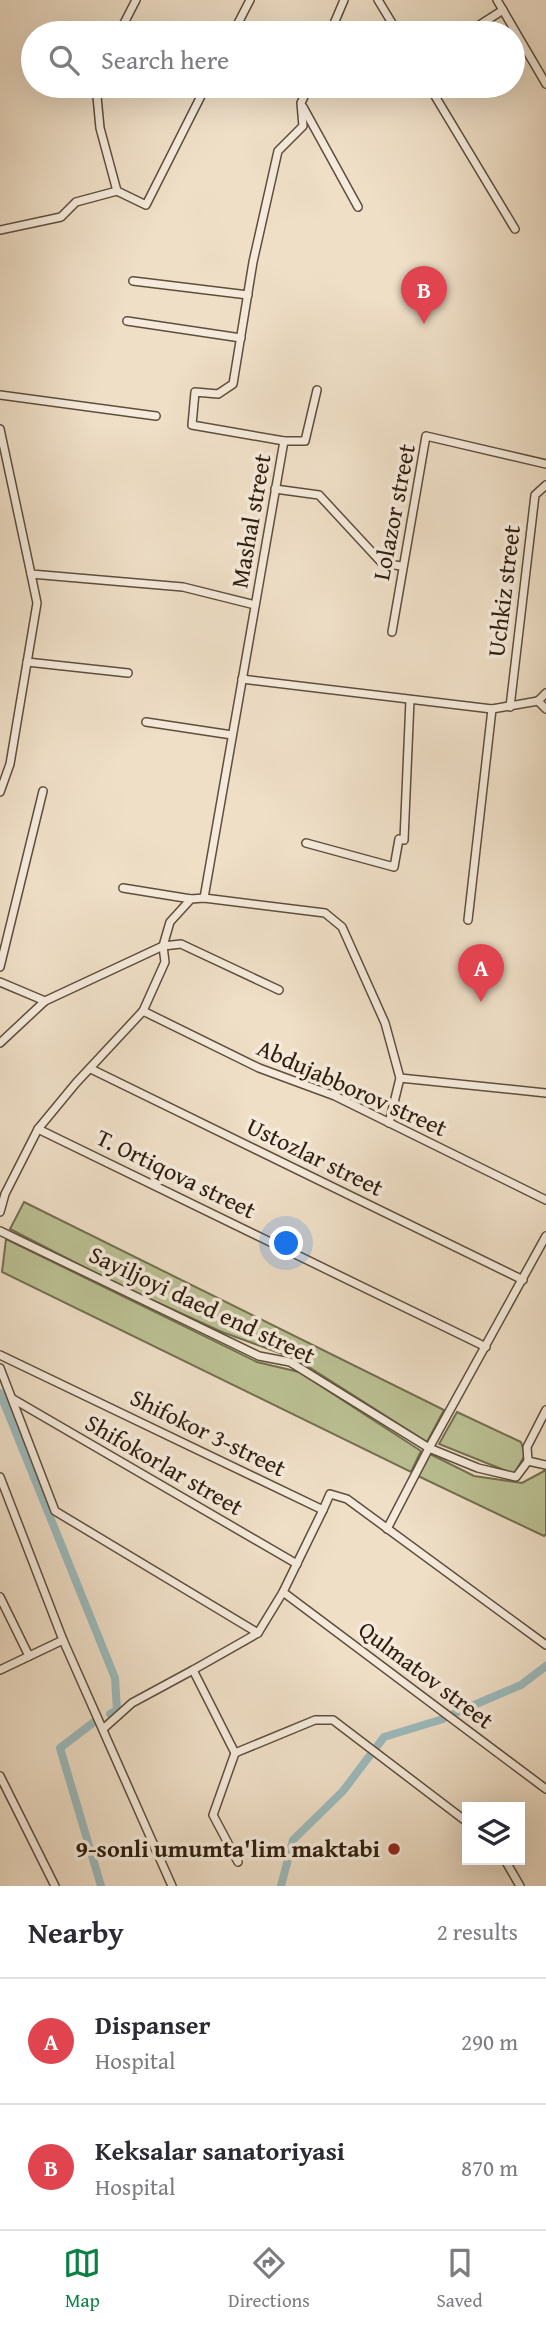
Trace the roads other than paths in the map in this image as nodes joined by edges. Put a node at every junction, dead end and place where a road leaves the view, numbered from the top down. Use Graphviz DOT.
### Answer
graph roads {
  1 [pos="136,0"];
  2 [pos="250,0"];
  3 [pos="344,0"];
  4 [pos="378,0"];
  5 [pos="497,0"];
  6 [pos="503,10"];
  7 [pos="125,21"];
  8 [pos="239,21"];
  9 [pos="335,21"];
  10 [pos="391,21"];
  11 [pos="486,21"];
  12 [pos="509,21"];
  13 [pos="525,48"];
  14 [pos="546,84"];
  15 [pos="97,98"];
  16 [pos="200,98"];
  17 [pos="303,98"];
  18 [pos="436,98"];
  19 [pos="301,103"];
  20 [pos="117,191"];
  21 [pos="358,207"];
  22 [pos="515,229"];
  23 [pos="0,230"];
  24 [pos="133,281"];
  25 [pos="248,295"];
  26 [pos="127,321"];
  27 [pos="241,338"];
  28 [pos="317,390"];
  29 [pos="0,396"];
  30 [pos="156,416"];
  31 [pos="0,429"];
  32 [pos="284,441"];
  33 [pos="546,464"];
  34 [pos="546,485"];
  35 [pos="275,489"];
  36 [pos="401,566"];
  37 [pos="31,574"];
  38 [pos="255,605"];
  39 [pos="392,632"];
  40 [pos="27,662"];
  41 [pos="128,673"];
  42 [pos="242,679"];
  43 [pos="546,692"];
  44 [pos="410,700"];
  45 [pos="538,701"];
  46 [pos="510,707"];
  47 [pos="492,709"];
  48 [pos="546,709"];
  49 [pos="146,722"];
  50 [pos="232,735"];
  51 [pos="43,791"];
  52 [pos="0,792"];
  53 [pos="306,843"];
  54 [pos="123,888"];
  55 [pos="204,898"];
  56 [pos="191,900"];
  57 [pos="468,920"];
  58 [pos="163,946"];
  59 [pos="0,967"];
  60 [pos="0,982"];
  61 [pos="279,990"];
  62 [pos="45,1002"];
  63 [pos="143,1011"];
  64 [pos="0,1043"];
  65 [pos="91,1069"];
  66 [pos="400,1078"];
  67 [pos="546,1094"];
  68 [pos="388,1124"];
  69 [pos="38,1129"];
  70 [pos="546,1200"];
  71 [pos="0,1212"];
  72 [pos="0,1231"];
  73 [pos="546,1237"];
  74 [pos="523,1280"];
  75 [pos="486,1347"];
  76 [pos="0,1355"];
  77 [pos="0,1368"];
  78 [pos="12,1399"];
  79 [pos="546,1410"];
  80 [pos="429,1448"];
  81 [pos="528,1461"];
  82 [pos="546,1465"];
  83 [pos="0,1476"];
  84 [pos="323,1510"];
  85 [pos="387,1529"];
  86 [pos="297,1564"];
  87 [pos="283,1592"];
  88 [pos="0,1598"];
  89 [pos="257,1633"];
  90 [pos="63,1640"];
  91 [pos="546,1645"];
  92 [pos="29,1656"];
  93 [pos="0,1670"];
  94 [pos="193,1670"];
  95 [pos="103,1729"];
  96 [pos="235,1753"];
  97 [pos="0,1776"];
  98 [pos="546,1789"];
  99 [pos="462,1818"];
  100 [pos="238,1862"];
  101 [pos="508,1865"];
  102 [pos="55,1886"];
  103 [pos="172,1886"];
  104 [pos="520,1886"];
  1 -- 7 [label="street"];
  2 -- 8 [label="street"];
  3 -- 9 [label="street"];
  4 -- 10 [label="street"];
  5 -- 6 [label="street"];
  6 -- 11 [label="street"];
  6 -- 12 [label="street"];
  13 -- 14 [label="street"];
  15 -- 20 [label="street"];
  16 -- 20 [label="street"];
  17 -- 19 [label="street, Mashal street"];
  18 -- 22 [label="street"];
  19 -- 21 [label="street"];
  19 -- 25 [label="street, Mashal street"];
  20 -- 23 [label="street"];
  24 -- 25 [label="street"];
  25 -- 27 [label="street, Mashal street"];
  26 -- 27 [label="street"];
  27 -- 32 [label="street, Mashal street"];
  28 -- 32 [label="street"];
  29 -- 30 [label="street"];
  31 -- 37 [label="street"];
  32 -- 35 [label="street, Mashal street"];
  33 -- 36 [label="street, Lolazor street"];
  34 -- 46 [label="street, Uchkiz street"];
  35 -- 36 [label="street"];
  35 -- 38 [label="street, Mashal street"];
  36 -- 39 [label="street, Lolazor street"];
  37 -- 38 [label="street"];
  37 -- 40 [label="street"];
  38 -- 42 [label="street, Mashal street"];
  40 -- 41 [label="street"];
  40 -- 52 [label="street"];
  42 -- 44 [label="street"];
  42 -- 50 [label="street, Mashal street"];
  43 -- 45 [label="street"];
  44 -- 47 [label="street"];
  44 -- 53 [label="street"];
  45 -- 46 [label="street"];
  45 -- 48 [label="street"];
  46 -- 47 [label="street"];
  47 -- 57 [label="street"];
  49 -- 50 [label="street"];
  50 -- 55 [label="street, Mashal street"];
  51 -- 59 [label="street"];
  54 -- 56 [label="street"];
  55 -- 56 [label="street"];
  55 -- 66 [label="street"];
  56 -- 58 [label="street"];
  58 -- 61 [label="street"];
  58 -- 62 [label="street"];
  58 -- 63 [label="street"];
  60 -- 62 [label="street"];
  62 -- 64 [label="street"];
  63 -- 65 [label="street"];
  63 -- 68 [label="street, Abdujabborov street"];
  65 -- 69 [label="street"];
  65 -- 74 [label="street, Ustozlar street"];
  66 -- 67 [label="street"];
  66 -- 68 [label="street"];
  68 -- 70 [label="street, Abdujabborov street"];
  69 -- 71 [label="street"];
  69 -- 75 [label="street, T. Ortiqova street"];
  72 -- 80 [label="street, Sayiljoyi daed end street"];
  73 -- 74 [label="street"];
  74 -- 75 [label="street"];
  75 -- 80 [label="street"];
  76 -- 84 [label="street, Shifokor 3-street"];
  77 -- 78 [label="street"];
  78 -- 86 [label="street, Shifokorlar street"];
  78 -- 89 [label="street"];
  79 -- 81 [label="street"];
  80 -- 81 [label="street, Sayiljoyi daed end street"];
  80 -- 85 [label="street"];
  81 -- 82 [label="street"];
  83 -- 90 [label="street"];
  84 -- 85 [label="street"];
  84 -- 86 [label="street"];
  85 -- 91 [label="street"];
  86 -- 87 [label="street"];
  87 -- 89 [label="street"];
  87 -- 98 [label="street, Qulmatov street"];
  88 -- 92 [label="street"];
  89 -- 94 [label="street"];
  90 -- 92 [label="street"];
  90 -- 95 [label="street"];
  92 -- 93 [label="street"];
  94 -- 95 [label="street"];
  94 -- 96 [label="street"];
  95 -- 103 [label="street"];
  96 -- 99 [label="street"];
  96 -- 100 [label="street"];
  97 -- 102 [label="street"];
  101 -- 104 [label="street"];
}
